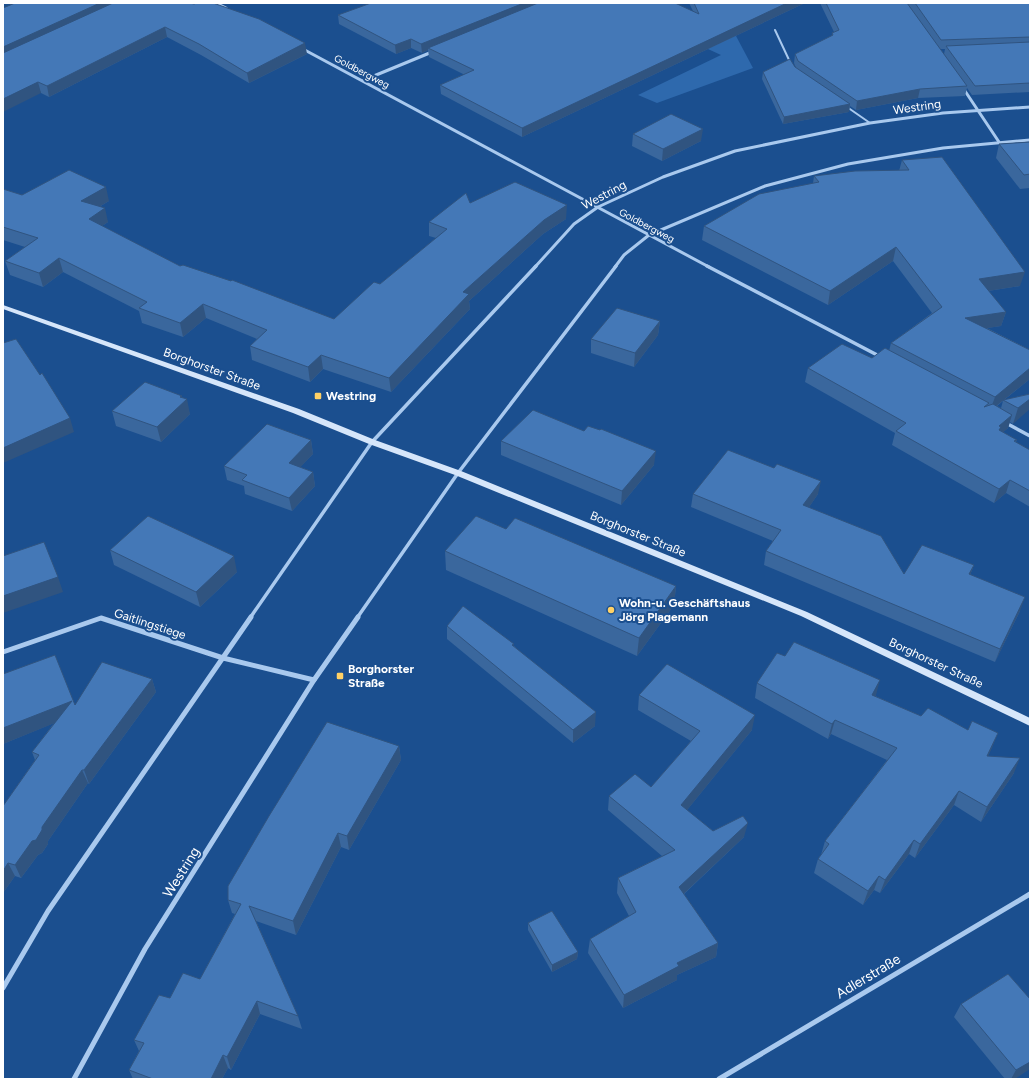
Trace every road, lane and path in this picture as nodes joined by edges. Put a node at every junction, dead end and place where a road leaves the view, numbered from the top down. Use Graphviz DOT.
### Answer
graph roads {
  1 [pos="216,3"];
  2 [pos="230,10"];
  3 [pos="775,30"];
  4 [pos="294,44"];
  5 [pos="435,50"];
  6 [pos="791,65"];
  7 [pos="364,80"];
  8 [pos="960,84"];
  9 [pos="845,106"];
  10 [pos="1030,107"];
  11 [pos="978,110"];
  12 [pos="870,123"];
  13 [pos="1030,140"];
  14 [pos="999,142"];
  15 [pos="598,207"];
  16 [pos="649,235"];
  17 [pos="3,307"];
  18 [pos="885,359"];
  19 [pos="1002,421"];
  20 [pos="1030,436"];
  21 [pos="372,442"];
  22 [pos="458,473"];
  23 [pos="3,652"];
  24 [pos="222,658"];
  25 [pos="314,680"];
  26 [pos="1030,722"];
  27 [pos="1030,894"];
  28 [pos="3,988"];
  29 [pos="74,1079"];
  30 [pos="719,1079"];
  1 -- 2 [label="street"];
  3 -- 6 [label="lane"];
  4 -- 7 [label="street, Goldbergweg"];
  5 -- 7 [label="street"];
  7 -- 15 [label="street, Goldbergweg"];
  8 -- 11 [label="street"];
  9 -- 12 [label="lane"];
  10 -- 11 [label="street, Westring"];
  11 -- 12 [label="street, Westring"];
  11 -- 14 [label="street"];
  12 -- 15 [label="street, Westring"];
  13 -- 14 [label="street, Westring"];
  14 -- 16 [label="street, Westring"];
  15 -- 16 [label="street, Goldbergweg"];
  15 -- 21 [label="street, Westring"];
  16 -- 18 [label="street, Goldbergweg"];
  16 -- 22 [label="street, Westring"];
  17 -- 21 [label="main road, Borghorster Straße"];
  19 -- 20 [label="street"];
  21 -- 22 [label="main road, Borghorster Straße"];
  21 -- 24 [label="street, Westring"];
  22 -- 25 [label="street, Westring"];
  22 -- 26 [label="main road, Borghorster Straße"];
  23 -- 24 [label="street, Gaitlingstiege"];
  24 -- 25 [label="street"];
  24 -- 28 [label="street, Westring"];
  25 -- 29 [label="street, Westring"];
  27 -- 30 [label="street, Adlerstraße"];
}
